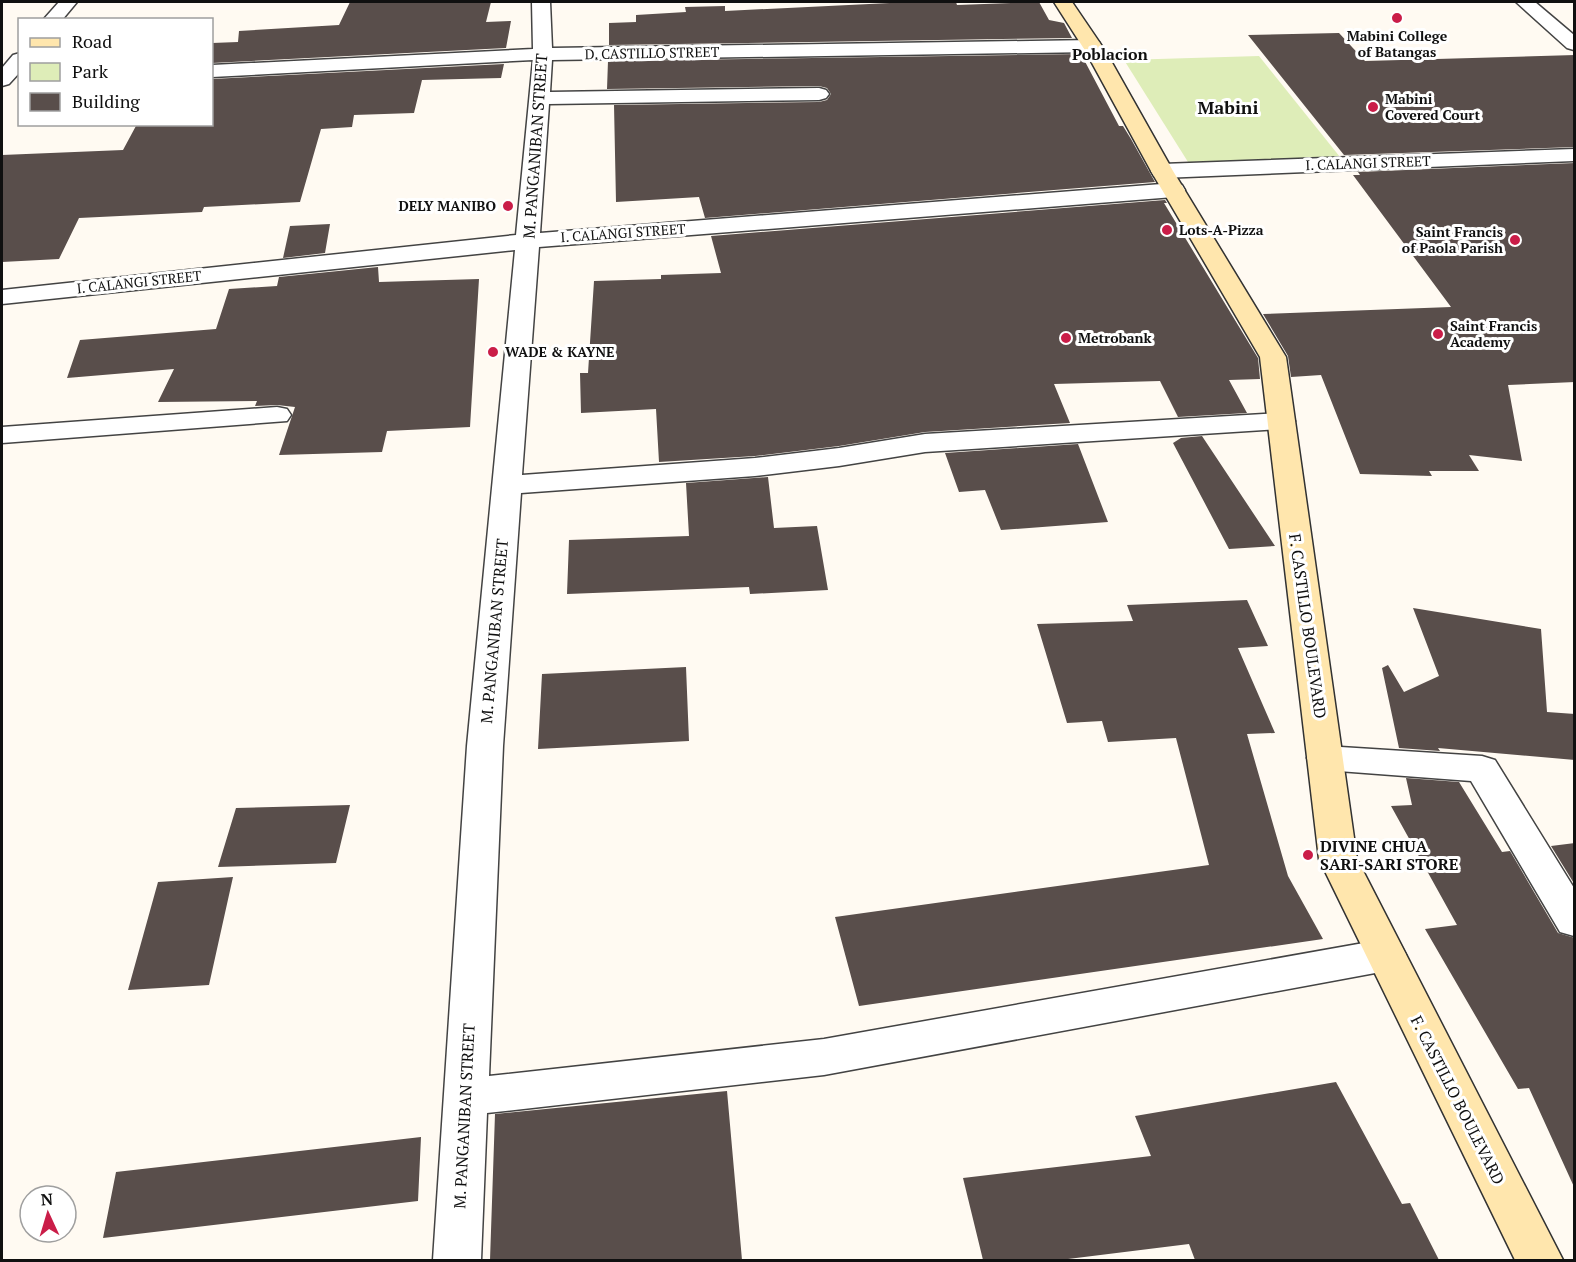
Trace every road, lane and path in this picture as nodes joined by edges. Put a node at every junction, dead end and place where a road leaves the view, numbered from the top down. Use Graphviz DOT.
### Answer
graph roads {
  1 [pos="68,2"];
  2 [pos="541,2"];
  3 [pos="1063,2"];
  4 [pos="1525,2"];
  5 [pos="54,18"];
  6 [pos="1573,41"];
  7 [pos="1092,46"];
  8 [pos="543,54"];
  9 [pos="18,61"];
  10 [pos="213,71"];
  11 [pos="18,80"];
  12 [pos="2,81"];
  13 [pos="819,94"];
  14 [pos="540,98"];
  15 [pos="1575,155"];
  16 [pos="1168,180"];
  17 [pos="528,241"];
  18 [pos="2,297"];
  19 [pos="277,415"];
  20 [pos="1281,421"];
  21 [pos="2,435"];
  22 [pos="507,485"];
  23 [pos="1325,758"];
  24 [pos="1575,921"];
  25 [pos="1386,955"];
  26 [pos="465,1097"];
  27 [pos="457,1260"];
  28 [pos="1539,1260"];
  1 -- 5 [label="street"];
  2 -- 8 [label="street, M. PANGANIBAN STREET"];
  3 -- 7 [label="main road, F. CASTILLO BOULEVARD"];
  4 -- 6 [label="street"];
  7 -- 8 [label="street, D. CASTILLO STREET"];
  7 -- 16 [label="main road, F. CASTILLO BOULEVARD"];
  8 -- 10 [label="street, D. CASTILLO STREET"];
  8 -- 14 [label="street, M. PANGANIBAN STREET"];
  9 -- 12 [label="street"];
  11 -- 12 [label="street"];
  13 -- 14 [label="street"];
  14 -- 17 [label="street, M. PANGANIBAN STREET"];
  15 -- 16 [label="street, I. CALANGI STREET"];
  16 -- 17 [label="street, I. CALANGI STREET"];
  16 -- 20 [label="main road, F. CASTILLO BOULEVARD"];
  17 -- 18 [label="street, I. CALANGI STREET"];
  17 -- 22 [label="street, M. PANGANIBAN STREET"];
  19 -- 21 [label="street"];
  20 -- 22 [label="street"];
  20 -- 23 [label="main road, F. CASTILLO BOULEVARD"];
  22 -- 26 [label="street, M. PANGANIBAN STREET"];
  23 -- 24 [label="street"];
  23 -- 25 [label="main road, F. CASTILLO BOULEVARD"];
  25 -- 26 [label="street"];
  25 -- 28 [label="main road, F. CASTILLO BOULEVARD"];
  26 -- 27 [label="street, M. PANGANIBAN STREET"];
}
